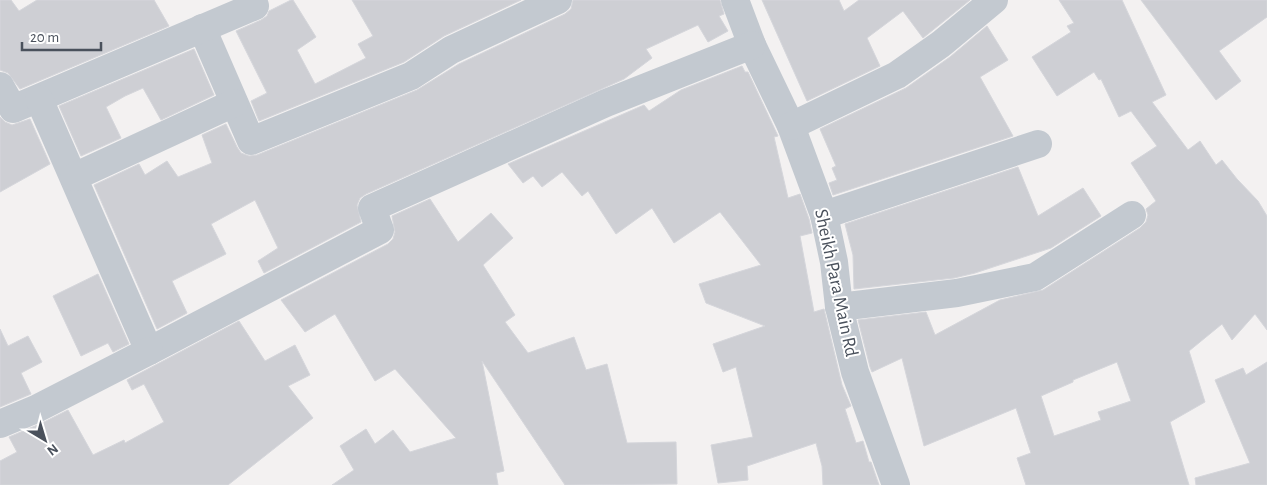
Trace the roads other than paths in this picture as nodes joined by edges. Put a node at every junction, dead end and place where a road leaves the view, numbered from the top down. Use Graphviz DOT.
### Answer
graph roads {
  1 [pos="253,0"];
  2 [pos="558,0"];
  3 [pos="735,0"];
  4 [pos="994,0"];
  5 [pos="202,28"];
  6 [pos="752,45"];
  7 [pos="0,86"];
  8 [pos="39,99"];
  9 [pos="234,103"];
  10 [pos="791,126"];
  11 [pos="1038,144"];
  12 [pos="74,177"];
  13 [pos="824,215"];
  14 [pos="1132,215"];
  15 [pos="839,307"];
  16 [pos="149,351"];
  17 [pos="0,424"];
  18 [pos="896,485"];
  1 -- 5 [label="street"];
  2 -- 9 [label="street"];
  3 -- 6 [label="street, Sheikh Para Main Rd"];
  4 -- 10 [label="street"];
  5 -- 8 [label="street"];
  5 -- 9 [label="street"];
  6 -- 10 [label="street, Sheikh Para Main Rd"];
  6 -- 16 [label="street"];
  7 -- 8 [label="street"];
  8 -- 12 [label="street"];
  9 -- 12 [label="street"];
  10 -- 13 [label="street, Sheikh Para Main Rd"];
  11 -- 13 [label="street"];
  12 -- 16 [label="street"];
  13 -- 15 [label="street, Sheikh Para Main Rd"];
  14 -- 15 [label="street"];
  15 -- 18 [label="street, Sheikh Para Main Rd"];
  16 -- 17 [label="street"];
}
